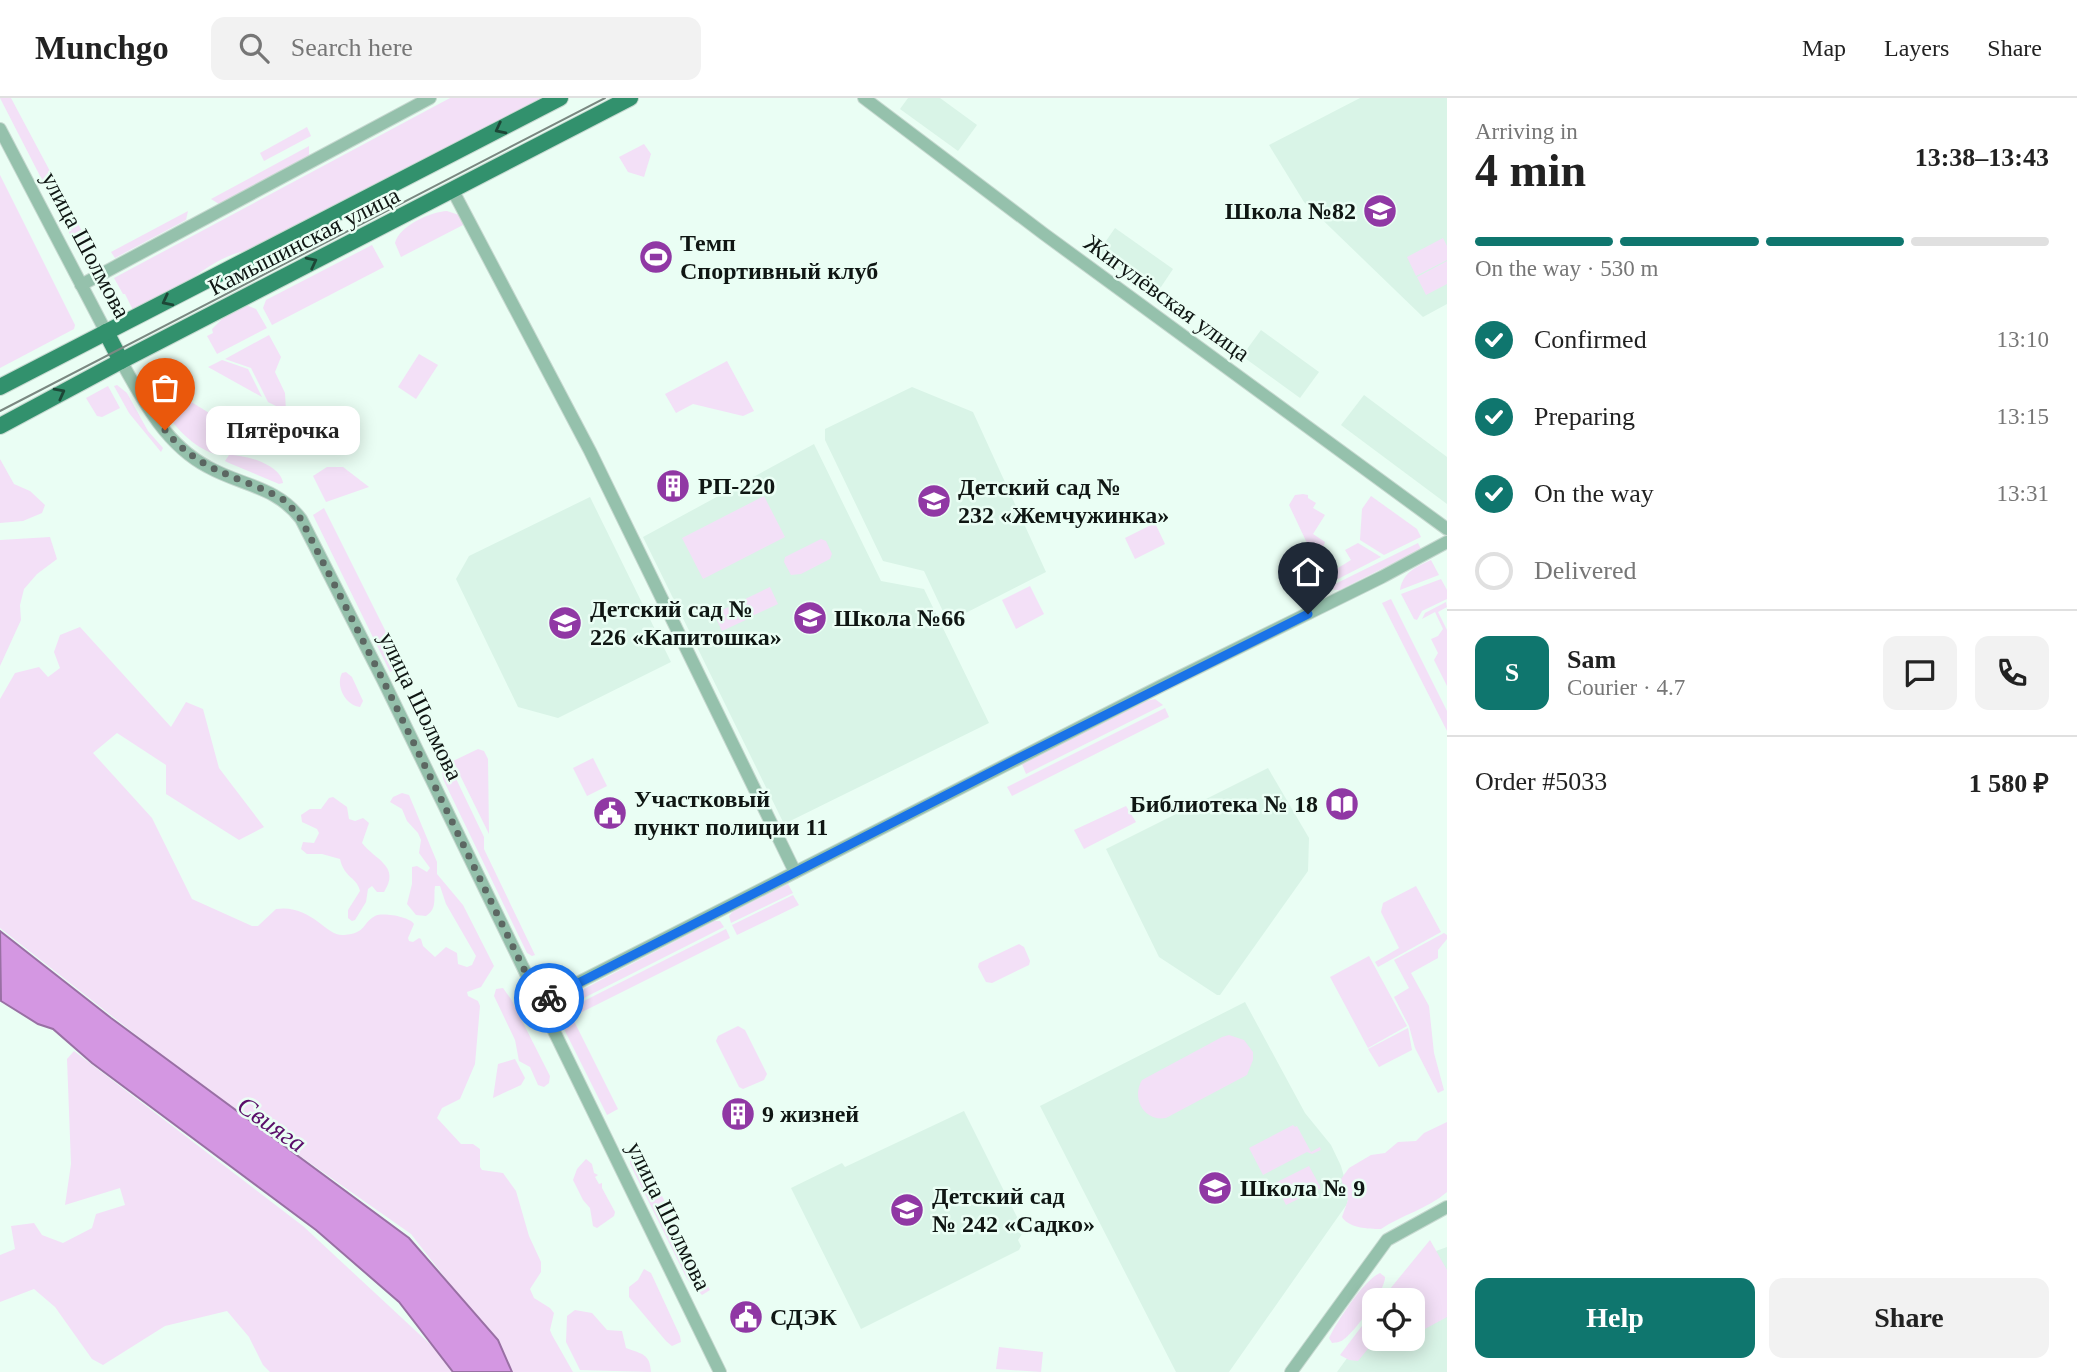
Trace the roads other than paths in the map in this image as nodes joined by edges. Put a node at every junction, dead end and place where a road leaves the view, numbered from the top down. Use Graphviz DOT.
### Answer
graph roads {
  1 [pos="430,98"];
  2 [pos="560,98"];
  3 [pos="630,98"];
  4 [pos="864,98"];
  5 [pos="0,129"];
  6 [pos="452,190"];
  7 [pos="81,285"];
  8 [pos="106,332"];
  9 [pos="121,361"];
  10 [pos="0,387"];
  11 [pos="0,426"];
  12 [pos="1447,528"];
  13 [pos="1447,542"];
  14 [pos="795,872"];
  15 [pos="540,1002"];
  16 [pos="1447,1207"];
  17 [pos="720,1372"];
  18 [pos="1291,1372"];
  1 -- 7 [label="street"];
  2 -- 8 [label="main road, Камышинская улица, one-way"];
  3 -- 6 [label="main road, Камышинская улица"];
  4 -- 12 [label="street, Жигулёвская улица"];
  5 -- 7 [label="street, улица Шолмова"];
  9 -- 6 [label="main road, Камышинская улица, one-way"];
  6 -- 14 [label="street"];
  7 -- 8 [label="street, улица Шолмова"];
  8 -- 9 [label="main road, улица Шолмова"];
  8 -- 10 [label="main road, Камышинская улица"];
  11 -- 9 [label="main road, Камышинская улица, one-way"];
  9 -- 15 [label="street, улица Шолмова"];
  13 -- 14 [label="street"];
  14 -- 15 [label="street"];
  15 -- 17 [label="street, улица Шолмова"];
  16 -- 18 [label="street"];
}
